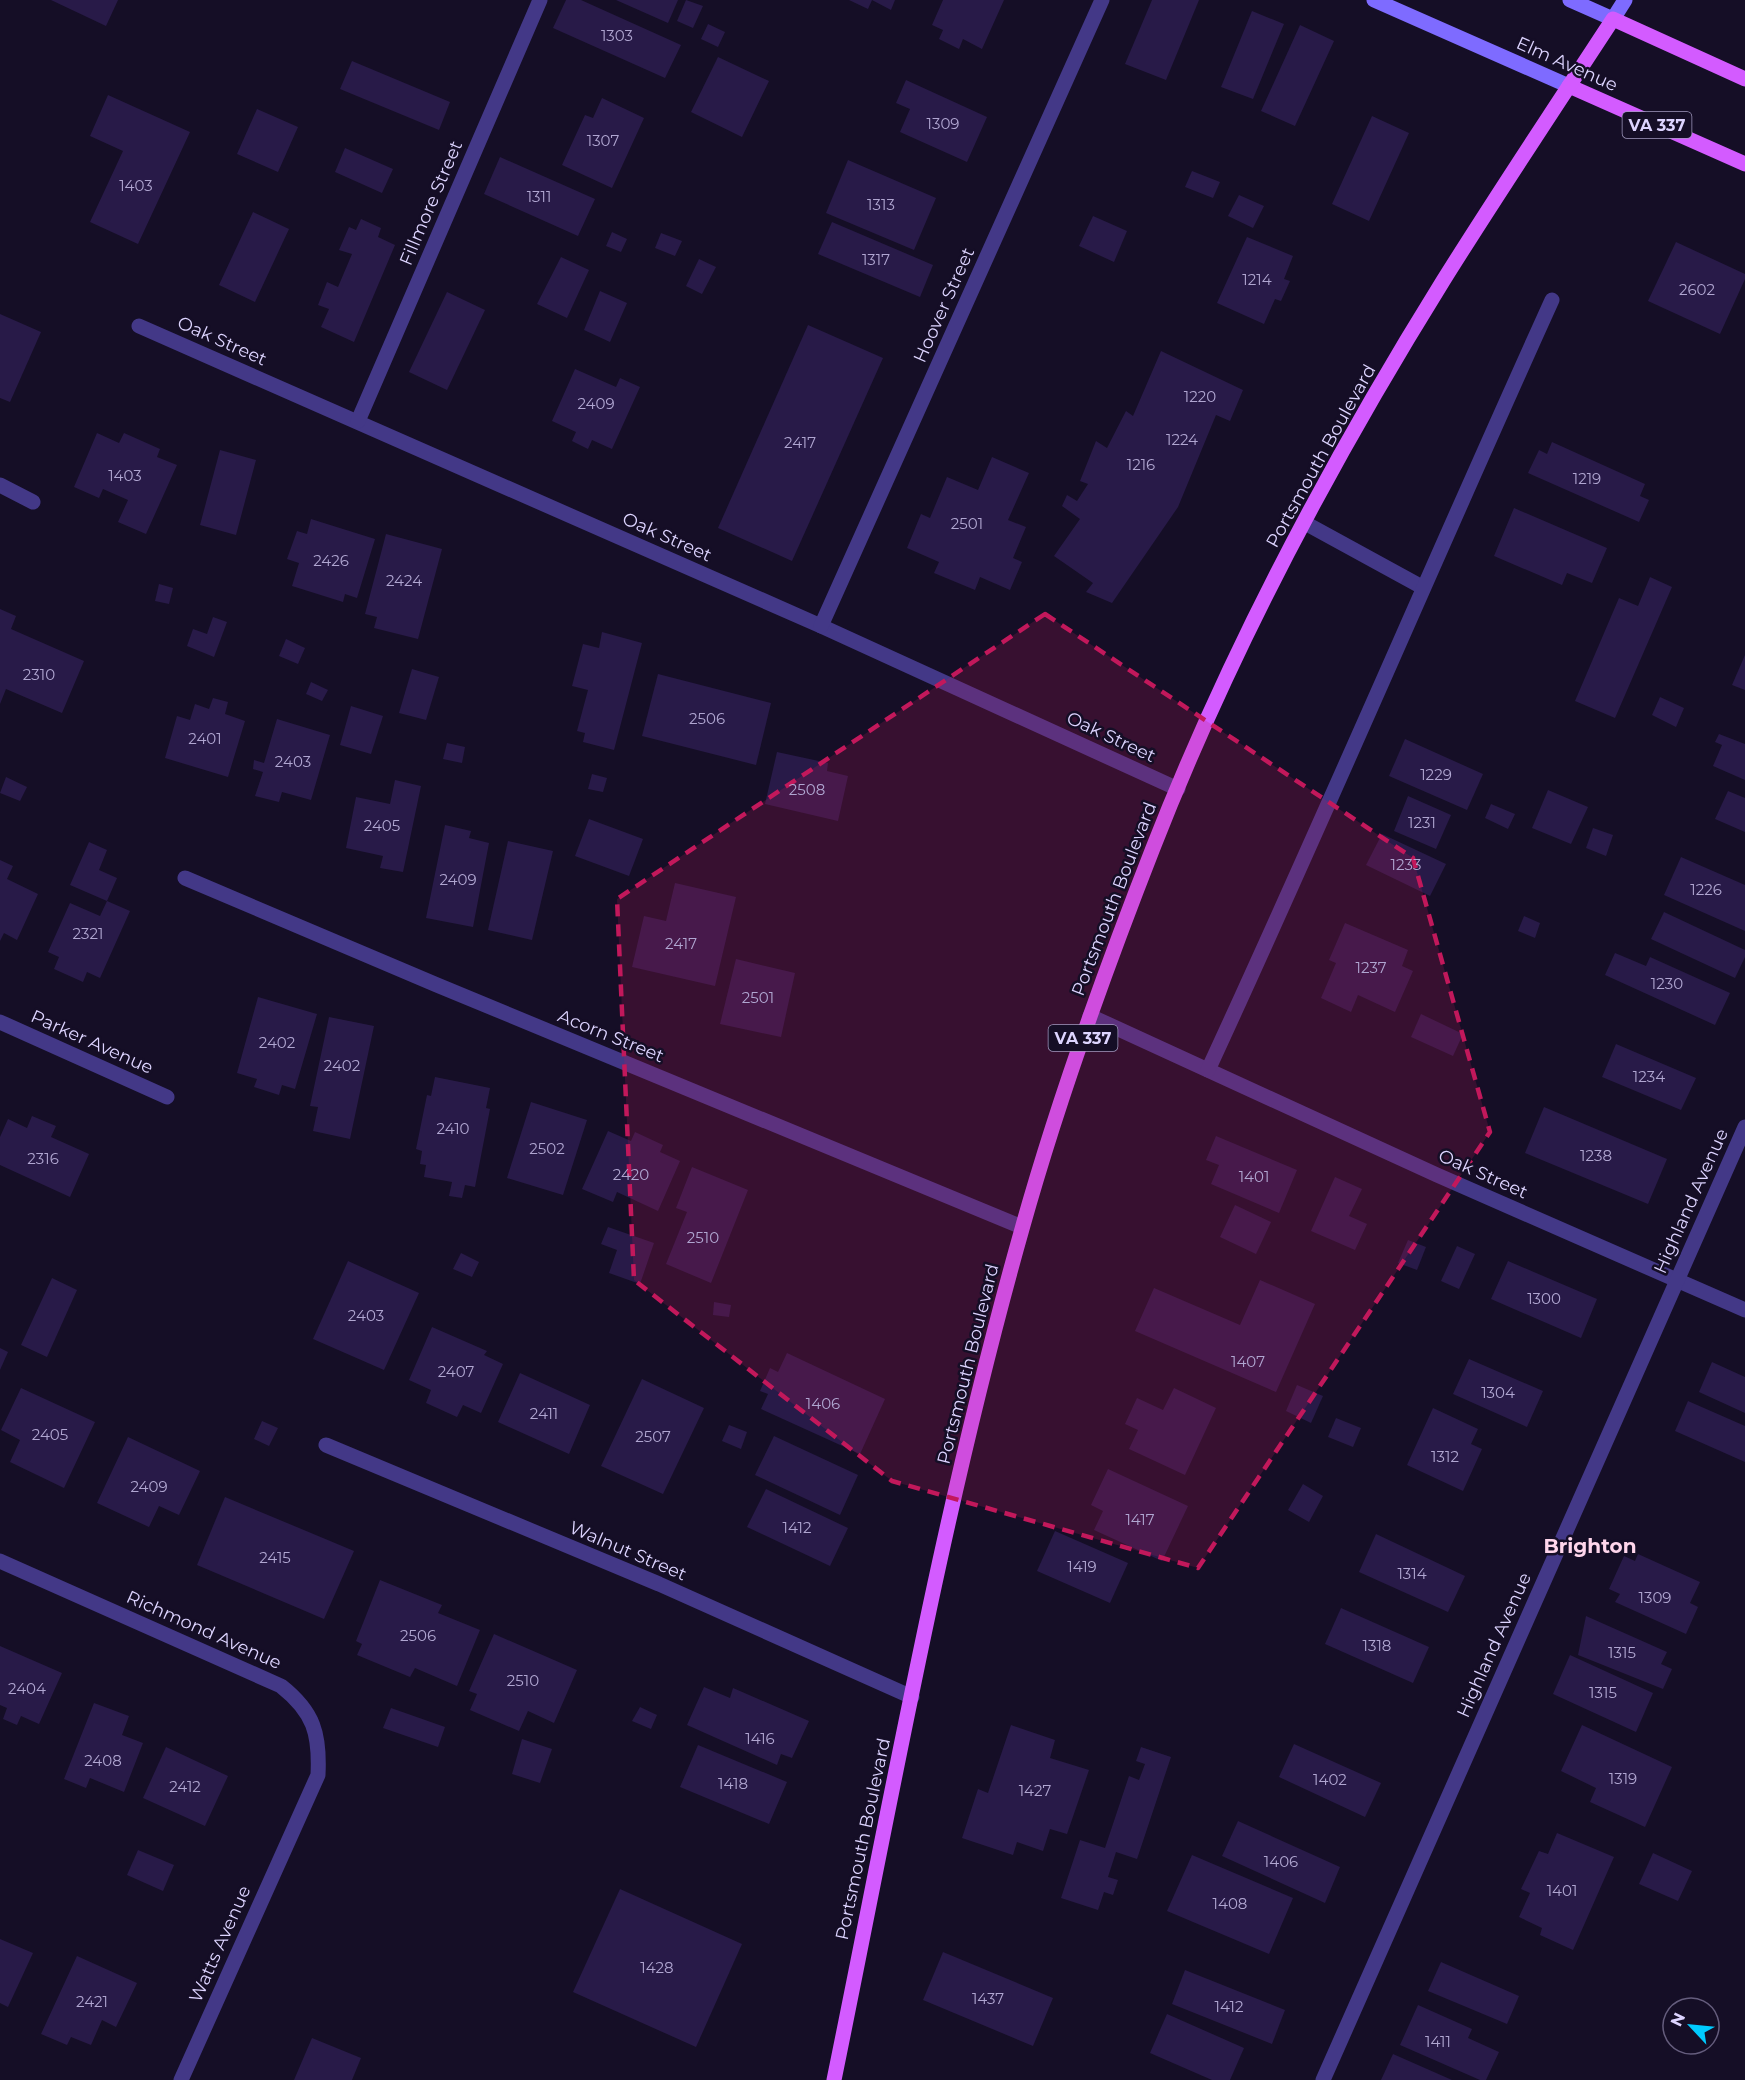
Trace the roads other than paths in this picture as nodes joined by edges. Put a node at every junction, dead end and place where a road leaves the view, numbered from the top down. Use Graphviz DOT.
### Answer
graph roads {
  1 [pos="540,0"];
  2 [pos="1102,0"];
  3 [pos="1374,0"];
  4 [pos="1570,0"];
  5 [pos="1625,0"];
  6 [pos="1613,19"];
  7 [pos="1745,80"];
  8 [pos="1569,86"];
  9 [pos="1745,165"];
  10 [pos="1552,300"];
  11 [pos="139,326"];
  12 [pos="358,421"];
  13 [pos="0,485"];
  14 [pos="33,502"];
  15 [pos="1305,523"];
  16 [pos="1422,587"];
  17 [pos="821,626"];
  18 [pos="1178,789"];
  19 [pos="185,878"];
  20 [pos="1090,1016"];
  21 [pos="0,1022"];
  22 [pos="1208,1070"];
  23 [pos="167,1097"];
  24 [pos="1745,1127"];
  25 [pos="1022,1227"];
  26 [pos="1677,1280"];
  27 [pos="1745,1310"];
  28 [pos="326,1445"];
  29 [pos="0,1561"];
  30 [pos="912,1697"];
  31 [pos="295,1825"];
  32 [pos="181,2080"];
  33 [pos="834,2080"];
  34 [pos="1323,2080"];
  1 -- 12 [label="street, Fillmore Street"];
  2 -- 17 [label="street, Hoover Street"];
  3 -- 8 [label="main road, Elm Avenue"];
  4 -- 6 [label="main road"];
  5 -- 6 [label="main road, Portsmouth Boulevard"];
  6 -- 7 [label="main road"];
  6 -- 8 [label="main road, Portsmouth Boulevard / VA 337"];
  8 -- 9 [label="main road, Elm Avenue / VA 337"];
  8 -- 15 [label="main road, Portsmouth Boulevard / VA 337"];
  10 -- 16 [label="street"];
  11 -- 12 [label="street, Oak Street"];
  12 -- 17 [label="street, Oak Street"];
  13 -- 14 [label="street"];
  15 -- 16 [label="street"];
  15 -- 18 [label="main road, Portsmouth Boulevard / VA 337"];
  16 -- 22 [label="street"];
  17 -- 18 [label="street, Oak Street"];
  18 -- 20 [label="main road, Portsmouth Boulevard / VA 337"];
  19 -- 25 [label="street, Acorn Street"];
  20 -- 22 [label="street, Oak Street"];
  20 -- 25 [label="main road, Portsmouth Boulevard / VA 337"];
  21 -- 23 [label="street, Parker Avenue"];
  22 -- 26 [label="street, Oak Street"];
  24 -- 26 [label="street, Highland Avenue"];
  25 -- 30 [label="main road, Portsmouth Boulevard / VA 337"];
  26 -- 27 [label="street, Oak Street"];
  26 -- 34 [label="street, Highland Avenue"];
  28 -- 30 [label="street, Walnut Street"];
  29 -- 31 [label="street, Richmond Avenue"];
  30 -- 33 [label="main road, Portsmouth Boulevard / VA 337"];
  31 -- 32 [label="street, Watts Avenue"];
}
